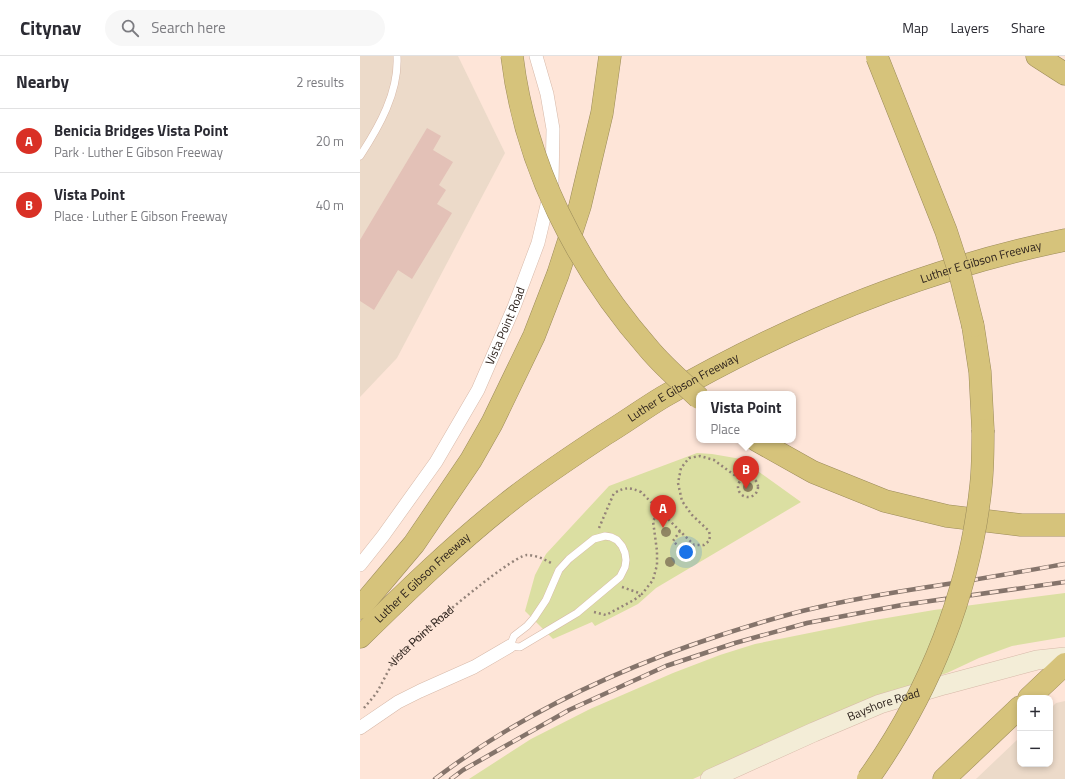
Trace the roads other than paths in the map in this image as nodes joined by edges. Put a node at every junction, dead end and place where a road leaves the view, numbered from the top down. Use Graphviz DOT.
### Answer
graph roads {
  1 [pos="397,56"];
  2 [pos="512,56"];
  3 [pos="536,56"];
  4 [pos="610,56"];
  5 [pos="1037,56"];
  6 [pos="876,57"];
  7 [pos="1065,74"];
  8 [pos="360,156"];
  9 [pos="1065,240"];
  10 [pos="696,395"];
  11 [pos="761,443"];
  12 [pos="1065,525"];
  13 [pos="360,565"];
  14 [pos="360,608"];
  15 [pos="360,637"];
  16 [pos="510,646"];
  17 [pos="1065,657"];
  18 [pos="1065,664"];
  19 [pos="1032,695"];
  20 [pos="1017,709"];
  21 [pos="360,728"];
  22 [pos="710,779"];
  23 [pos="868,779"];
  24 [pos="944,779"];
  1 -- 8 [label="lane"];
  2 -- 10 [label="highway, bridge"];
  3 -- 13 [label="street, Vista Point Road"];
  4 -- 14 [label="highway"];
  5 -- 7 [label="highway"];
  6 -- 23 [label="highway, bridge"];
  9 -- 15 [label="highway, Luther E Gibson Freeway"];
  11 -- 12 [label="highway"];
  16 -- 16 [label="lane"];
  16 -- 21 [label="street"];
  17 -- 22 [label="street, Bayshore Road"];
  18 -- 19 [label="highway"];
  20 -- 24 [label="highway"];
}
